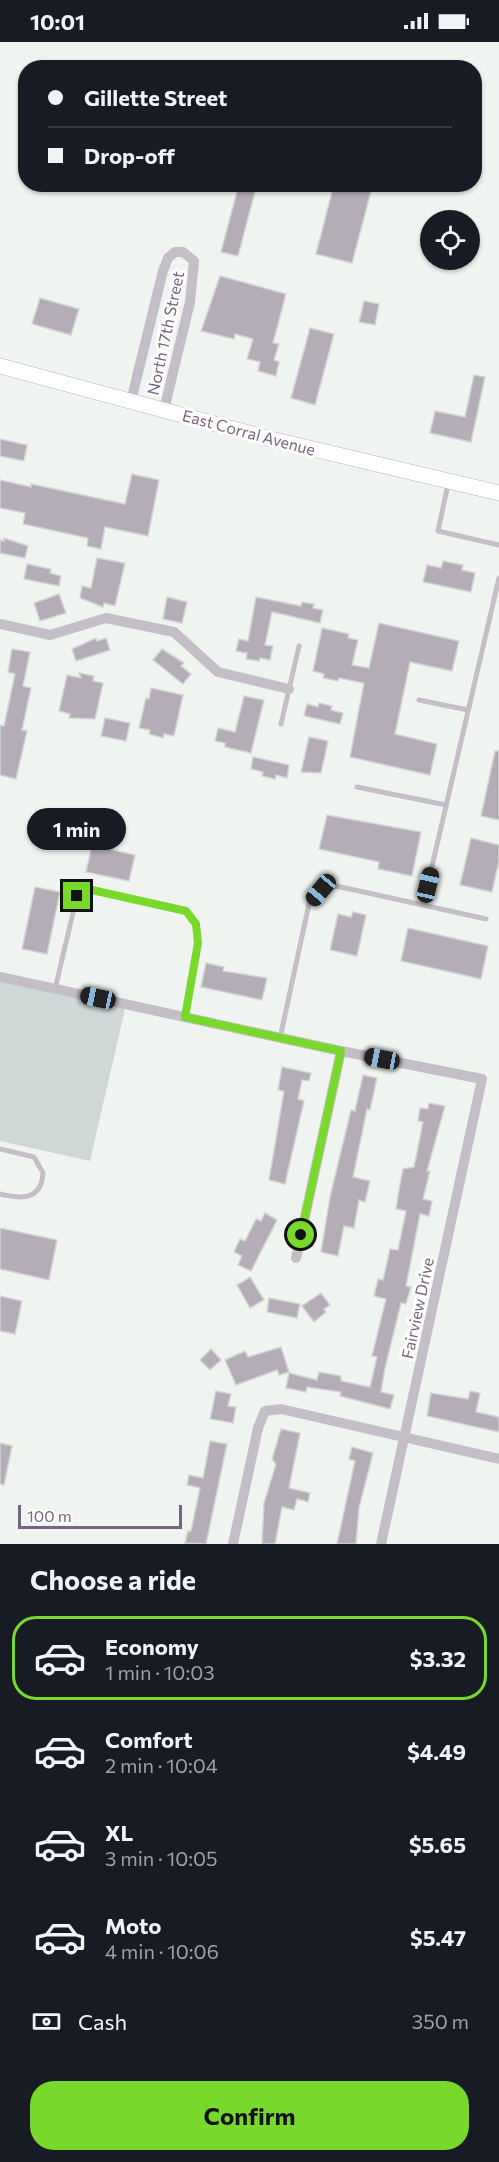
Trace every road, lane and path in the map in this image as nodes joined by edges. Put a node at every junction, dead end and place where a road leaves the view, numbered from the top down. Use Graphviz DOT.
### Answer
graph roads {
  1 [pos="0,366"];
  2 [pos="131,401"];
  3 [pos="164,410"];
  4 [pos="449,482"];
  5 [pos="499,494"];
  6 [pos="499,544"];
  7 [pos="499,578"];
  8 [pos="491,611"];
  9 [pos="499,612"];
  10 [pos="0,624"];
  11 [pos="298,646"];
  12 [pos="289,689"];
  13 [pos="419,700"];
  14 [pos="468,710"];
  15 [pos="281,724"];
  16 [pos="357,786"];
  17 [pos="446,805"];
  18 [pos="423,905"];
  19 [pos="486,919"];
  20 [pos="0,976"];
  21 [pos="55,989"];
  22 [pos="185,1017"];
  23 [pos="280,1038"];
  24 [pos="341,1051"];
  25 [pos="0,1149"];
  26 [pos="0,1194"];
  27 [pos="296,1258"];
  28 [pos="405,1435"];
  29 [pos="499,1459"];
  30 [pos="233,1544"];
  31 [pos="381,1544"];
  1 -- 2 [label="main road, East Corral Avenue"];
  2 -- 3 [label="main road, East Corral Avenue"];
  2 -- 3 [label="street, North 17th Street"];
  3 -- 4 [label="main road, East Corral Avenue"];
  4 -- 5 [label="main road, East Corral Avenue"];
  4 -- 6 [label="lane"];
  7 -- 8 [label="lane"];
  8 -- 9 [label="lane"];
  8 -- 14 [label="lane"];
  10 -- 12 [label="street"];
  11 -- 12 [label="lane"];
  12 -- 15 [label="lane"];
  13 -- 14 [label="lane"];
  14 -- 17 [label="lane"];
  16 -- 17 [label="lane"];
  17 -- 18 [label="lane"];
  18 -- 19 [label="lane"];
  18 -- 23 [label="lane"];
  20 -- 21 [label="street"];
  21 -- 22 [label="street"];
  21 -- 22 [label="lane"];
  22 -- 23 [label="street"];
  23 -- 24 [label="street"];
  24 -- 27 [label="street"];
  24 -- 28 [label="street, Fairview Drive"];
  25 -- 26 [label="lane"];
  28 -- 29 [label="street"];
  28 -- 30 [label="street"];
  28 -- 31 [label="street, Fairview Drive"];
}
